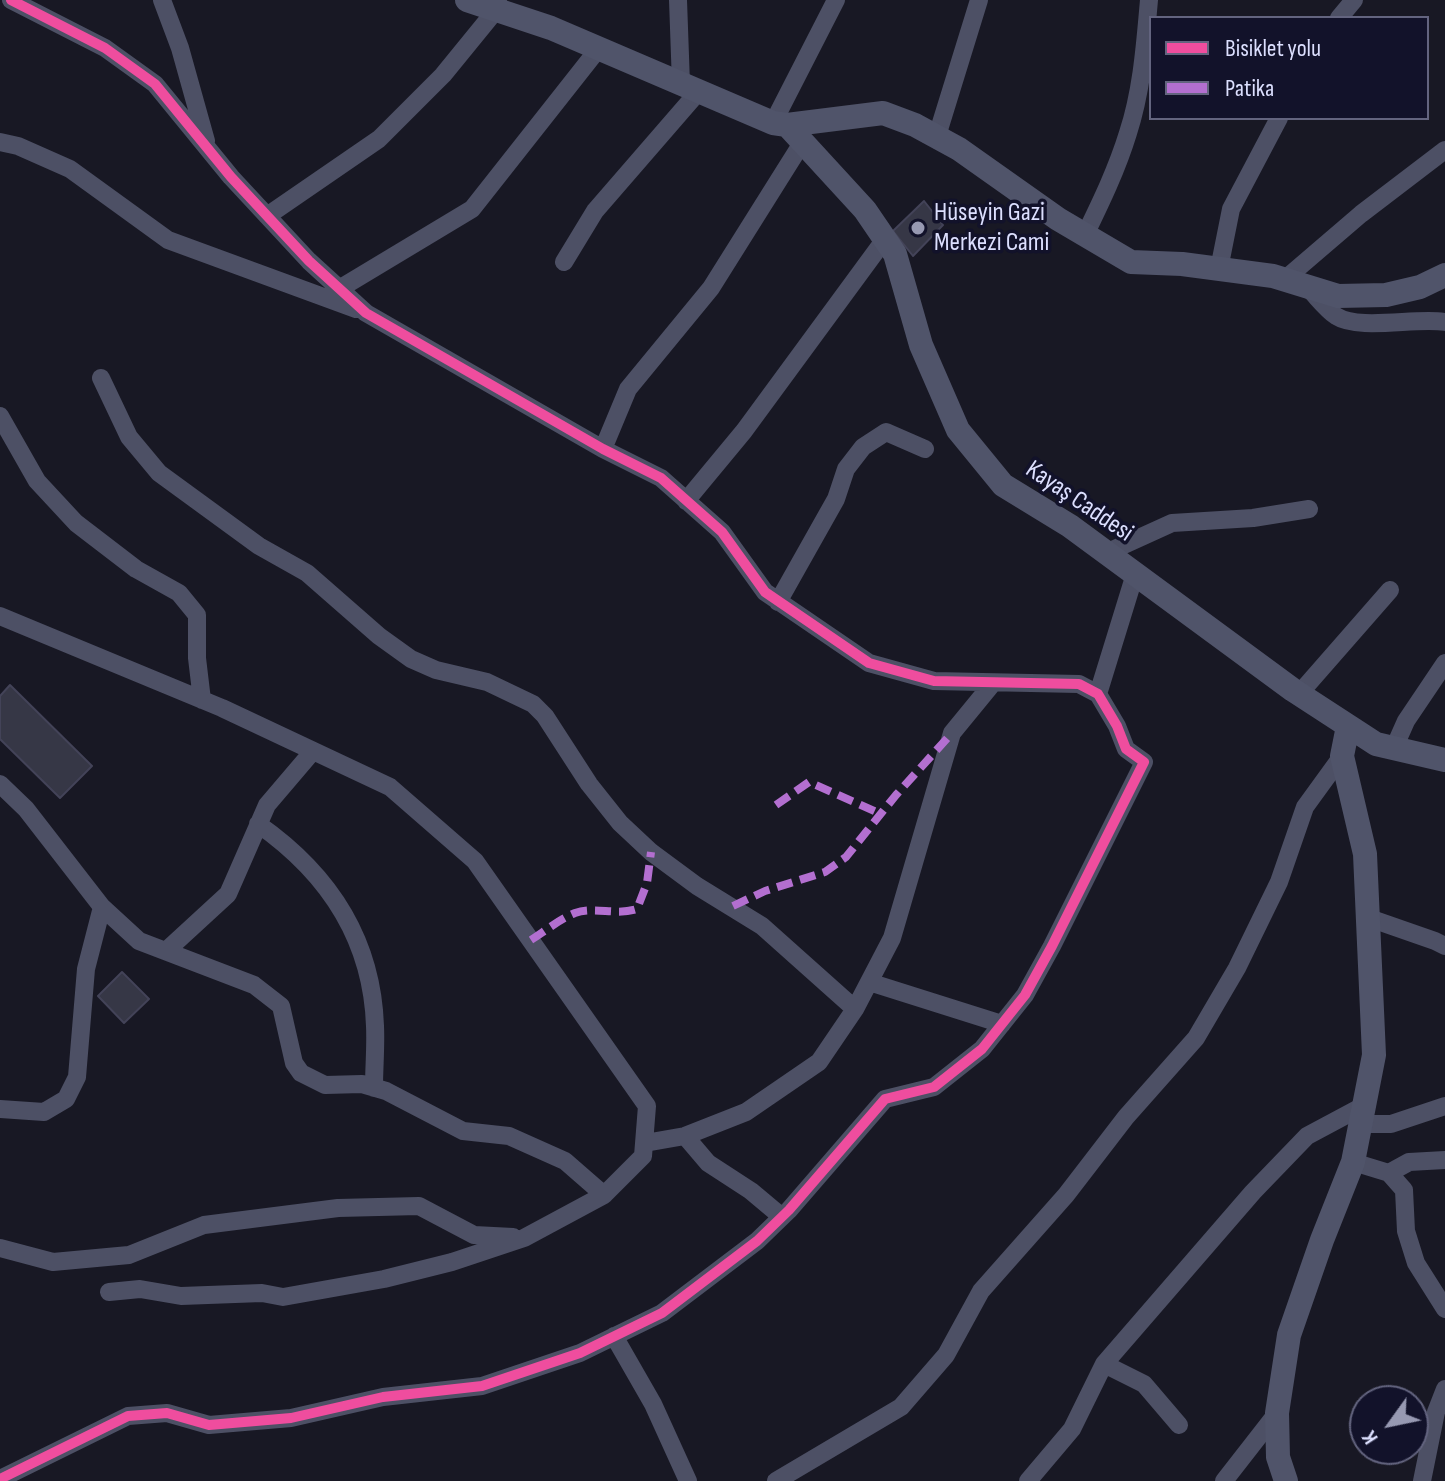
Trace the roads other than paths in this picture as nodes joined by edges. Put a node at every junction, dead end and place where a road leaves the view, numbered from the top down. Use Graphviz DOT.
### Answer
graph roads {
  1 [pos="11,0"];
  2 [pos="162,0"];
  3 [pos="467,0"];
  4 [pos="678,0"];
  5 [pos="836,0"];
  6 [pos="979,0"];
  7 [pos="1149,0"];
  8 [pos="1354,0"];
  9 [pos="497,5"];
  10 [pos="1341,16"];
  11 [pos="599,48"];
  12 [pos="690,88"];
  13 [pos="1278,120"];
  14 [pos="787,130"];
  15 [pos="937,136"];
  16 [pos="0,142"];
  17 [pos="208,147"];
  18 [pos="1445,150"];
  19 [pos="267,216"];
  20 [pos="1085,235"];
  21 [pos="885,239"];
  22 [pos="564,262"];
  23 [pos="1219,269"];
  24 [pos="1445,275"];
  25 [pos="1296,283"];
  26 [pos="339,289"];
  27 [pos="366,313"];
  28 [pos="1445,322"];
  29 [pos="101,378"];
  30 [pos="2,426"];
  31 [pos="603,449"];
  32 [pos="925,449"];
  33 [pos="686,501"];
  34 [pos="1309,509"];
  35 [pos="1106,553"];
  36 [pos="1135,574"];
  37 [pos="1390,590"];
  38 [pos="778,602"];
  39 [pos="0,616"];
  40 [pos="1445,663"];
  41 [pos="993,683"];
  42 [pos="1098,694"];
  43 [pos="1299,694"];
  44 [pos="202,700"];
  45 [pos="1348,726"];
  46 [pos="1394,748"];
  47 [pos="313,751"];
  48 [pos="1342,756"];
  49 [pos="1445,760"];
  50 [pos="2,792"];
  51 [pos="258,824"];
  52 [pos="102,907"];
  53 [pos="1369,918"];
  54 [pos="1445,946"];
  55 [pos="166,951"];
  56 [pos="869,982"];
  57 [pos="855,1009"];
  58 [pos="1002,1024"];
  59 [pos="374,1088"];
  60 [pos="1445,1106"];
  61 [pos="0,1109"];
  62 [pos="1363,1114"];
  63 [pos="685,1136"];
  64 [pos="645,1143"];
  65 [pos="1445,1160"];
  66 [pos="1353,1162"];
  67 [pos="1389,1173"];
  68 [pos="604,1195"];
  69 [pos="782,1217"];
  70 [pos="524,1238"];
  71 [pos="0,1248"];
  72 [pos="109,1292"];
  73 [pos="1445,1309"];
  74 [pos="614,1336"];
  75 [pos="1104,1364"];
  76 [pos="1445,1389"];
  77 [pos="1277,1413"];
  78 [pos="1179,1425"];
  79 [pos="0,1479"];
  80 [pos="688,1481"];
  81 [pos="776,1481"];
  82 [pos="1028,1481"];
  83 [pos="1224,1481"];
  84 [pos="1286,1481"];
  85 [pos="1422,1481"];
  1 -- 17 [label="street"];
  2 -- 17 [label="street"];
  3 -- 9 [label="street"];
  4 -- 12 [label="street"];
  5 -- 14 [label="street"];
  6 -- 15 [label="street"];
  7 -- 20 [label="street"];
  8 -- 10 [label="street"];
  9 -- 11 [label="street"];
  9 -- 19 [label="street"];
  11 -- 12 [label="street"];
  11 -- 26 [label="street"];
  12 -- 14 [label="street"];
  12 -- 22 [label="street"];
  13 -- 23 [label="street"];
  14 -- 15 [label="street"];
  14 -- 21 [label="street, Kayaş Caddesi"];
  14 -- 31 [label="street"];
  15 -- 20 [label="street"];
  16 -- 27 [label="street"];
  17 -- 19 [label="street"];
  18 -- 25 [label="street"];
  19 -- 26 [label="street"];
  20 -- 23 [label="street"];
  21 -- 33 [label="street"];
  21 -- 35 [label="street, Kayaş Caddesi"];
  23 -- 25 [label="street"];
  24 -- 25 [label="street"];
  25 -- 28 [label="street"];
  26 -- 27 [label="street"];
  27 -- 31 [label="street"];
  29 -- 57 [label="street"];
  30 -- 44 [label="street"];
  31 -- 33 [label="street"];
  32 -- 38 [label="street"];
  33 -- 38 [label="street"];
  34 -- 35 [label="street"];
  35 -- 36 [label="street, Kayaş Caddesi"];
  36 -- 42 [label="street"];
  36 -- 43 [label="street, Kayaş Caddesi"];
  37 -- 43 [label="street"];
  38 -- 41 [label="street"];
  39 -- 44 [label="street"];
  40 -- 46 [label="street"];
  41 -- 42 [label="street"];
  41 -- 56 [label="street"];
  42 -- 58 [label="street"];
  43 -- 45 [label="street, Kayaş Caddesi"];
  44 -- 47 [label="street"];
  45 -- 46 [label="street, Kayaş Caddesi"];
  45 -- 48 [label="street"];
  46 -- 49 [label="street, Kayaş Caddesi"];
  47 -- 51 [label="street"];
  47 -- 64 [label="street"];
  48 -- 53 [label="street"];
  48 -- 81 [label="street"];
  50 -- 52 [label="street"];
  51 -- 55 [label="street"];
  51 -- 59 [label="street"];
  52 -- 55 [label="street"];
  52 -- 61 [label="street"];
  53 -- 54 [label="street"];
  53 -- 62 [label="street"];
  55 -- 59 [label="street"];
  56 -- 57 [label="street"];
  56 -- 58 [label="street"];
  57 -- 63 [label="street"];
  58 -- 69 [label="street"];
  59 -- 68 [label="street"];
  60 -- 62 [label="street"];
  62 -- 66 [label="street"];
  62 -- 75 [label="street"];
  63 -- 64 [label="street"];
  63 -- 69 [label="street"];
  64 -- 68 [label="street"];
  65 -- 67 [label="street"];
  66 -- 67 [label="street"];
  66 -- 77 [label="street"];
  67 -- 73 [label="street"];
  68 -- 70 [label="street"];
  69 -- 74 [label="street"];
  70 -- 71 [label="street"];
  70 -- 72 [label="street"];
  74 -- 79 [label="street"];
  74 -- 80 [label="street"];
  75 -- 78 [label="street"];
  75 -- 82 [label="street"];
  76 -- 85 [label="street"];
  77 -- 83 [label="street"];
  77 -- 84 [label="street"];
}
